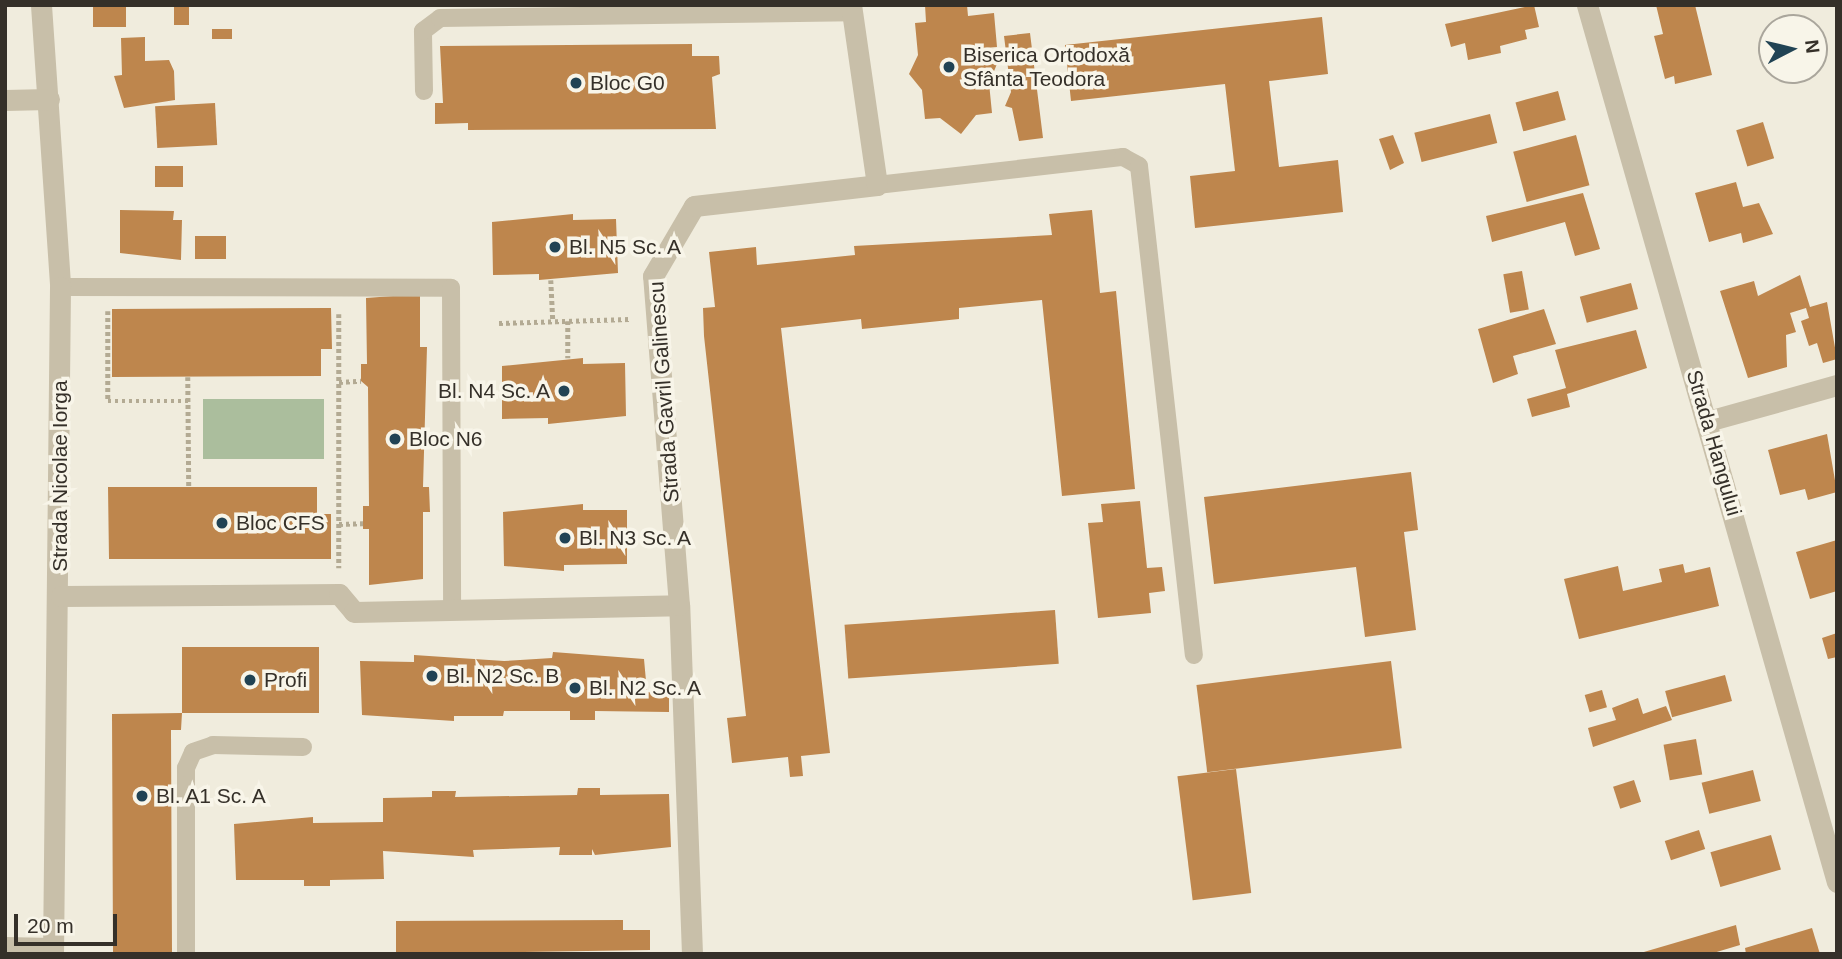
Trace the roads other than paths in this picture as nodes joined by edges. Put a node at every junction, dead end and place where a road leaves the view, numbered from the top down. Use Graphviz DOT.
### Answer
graph roads {
  1 [pos="41,5"];
  2 [pos="1587,5"];
  3 [pos="852,9"];
  4 [pos="424,91"];
  5 [pos="49,99"];
  6 [pos="5,100"];
  7 [pos="877,185"];
  8 [pos="60,287"];
  9 [pos="1837,385"];
  10 [pos="1708,421"];
  11 [pos="61,596"];
  12 [pos="679,605"];
  13 [pos="452,610"];
  14 [pos="1194,655"];
  15 [pos="303,747"];
  16 [pos="1837,883"];
  17 [pos="5,946"];
  18 [pos="53,950"];
  19 [pos="186,954"];
  20 [pos="692,954"];
  1 -- 5 [label="street, Strada Nicolae Iorga"];
  2 -- 10 [label="street, Strada Hangului"];
  3 -- 4 [label="lane"];
  3 -- 7 [label="street"];
  5 -- 6 [label="street"];
  5 -- 8 [label="street, Strada Nicolae Iorga"];
  7 -- 12 [label="street, Strada Gavril Galinescu"];
  7 -- 14 [label="lane"];
  8 -- 11 [label="street, Strada Nicolae Iorga"];
  8 -- 13 [label="lane"];
  9 -- 10 [label="street"];
  10 -- 16 [label="street, Strada Hangului"];
  11 -- 13 [label="street"];
  11 -- 18 [label="street, Strada Nicolae Iorga"];
  12 -- 13 [label="street"];
  12 -- 20 [label="street, Strada Gavril Galinescu"];
  15 -- 19 [label="lane"];
  17 -- 18 [label="lane, Strada Nicolae Iorga"];
}
